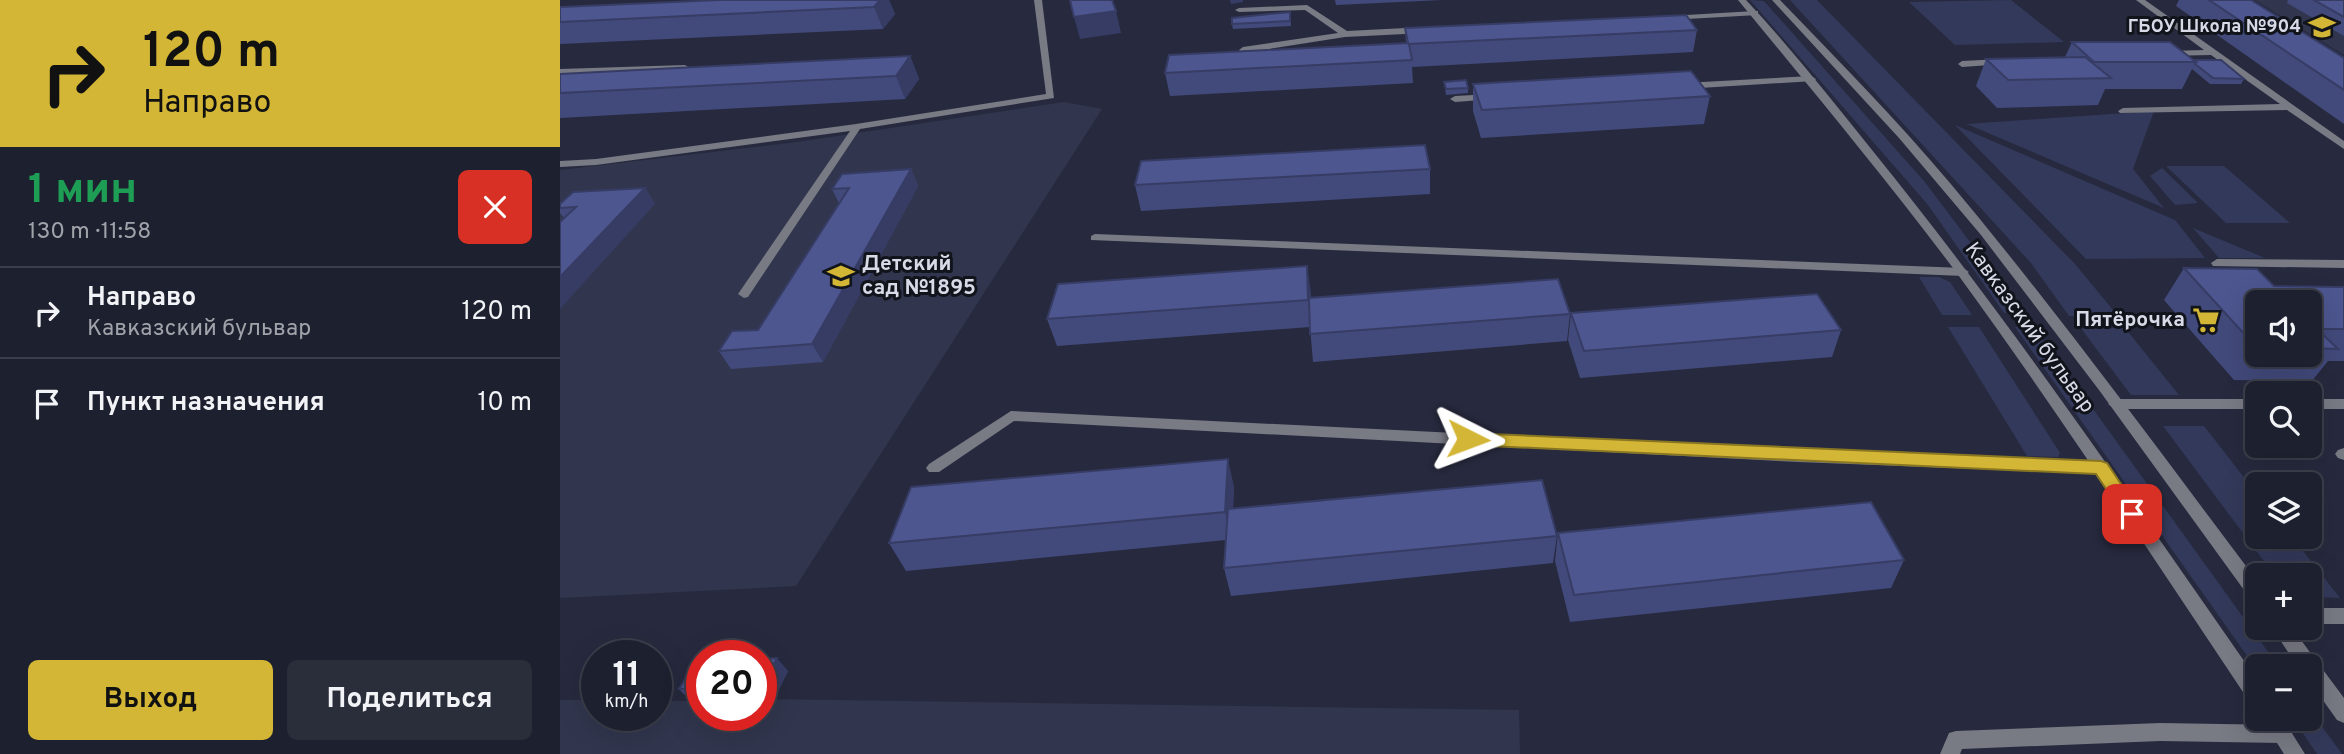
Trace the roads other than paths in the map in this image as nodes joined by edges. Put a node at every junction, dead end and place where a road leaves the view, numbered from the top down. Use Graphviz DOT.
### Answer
graph roads {
  1 [pos="1038,0"];
  2 [pos="1742,0"];
  3 [pos="1776,0"];
  4 [pos="2140,0"];
  5 [pos="1239,10"];
  6 [pos="1755,13"];
  7 [pos="1659,18"];
  8 [pos="1442,29"];
  9 [pos="1345,34"];
  10 [pos="1243,50"];
  11 [pos="2212,51"];
  12 [pos="2156,54"];
  13 [pos="2016,61"];
  14 [pos="1962,64"];
  15 [pos="699,67"];
  16 [pos="560,72"];
  17 [pos="1811,79"];
  18 [pos="1671,87"];
  19 [pos="1509,96"];
  20 [pos="1455,99"];
  21 [pos="2289,107"];
  22 [pos="2123,111"];
  23 [pos="856,127"];
  24 [pos="2344,146"];
  25 [pos="560,164"];
  26 [pos="1095,238"];
  27 [pos="2217,263"];
  28 [pos="2344,264"];
  29 [pos="1963,272"];
  30 [pos="744,294"];
  31 [pos="2115,404"];
  32 [pos="2245,404"];
  33 [pos="2322,404"];
  34 [pos="2344,404"];
  35 [pos="934,468"];
  36 [pos="2101,468"];
  37 [pos="2245,579"];
  38 [pos="2322,616"];
  39 [pos="2344,616"];
  40 [pos="2245,679"];
  41 [pos="2322,684"];
  42 [pos="2344,714"];
  43 [pos="2245,728"];
  44 [pos="2280,731"];
  45 [pos="1950,754"];
  46 [pos="2295,754"];
  1 -- 23 [label="street"];
  2 -- 6 [label="street, Кавказский бульвар"];
  3 -- 31 [label="street, Кавказский бульвар"];
  4 -- 11 [label="street"];
  5 -- 9 [label="street"];
  6 -- 7 [label="street"];
  6 -- 17 [label="street, Кавказский бульвар"];
  8 -- 9 [label="street"];
  9 -- 10 [label="street"];
  11 -- 12 [label="street"];
  11 -- 21 [label="street"];
  13 -- 14 [label="street"];
  15 -- 16 [label="street"];
  17 -- 18 [label="street"];
  17 -- 29 [label="street, Кавказский бульвар"];
  19 -- 20 [label="street"];
  21 -- 22 [label="street"];
  21 -- 24 [label="street"];
  23 -- 25 [label="street"];
  23 -- 30 [label="street"];
  26 -- 29 [label="street"];
  27 -- 28 [label="street"];
  29 -- 36 [label="street, Кавказский бульвар"];
  31 -- 32 [label="street"];
  31 -- 37 [label="street, Кавказский бульвар"];
  33 -- 34 [label="street"];
  35 -- 36 [label="street"];
  36 -- 40 [label="street, Кавказский бульвар"];
  38 -- 39 [label="street"];
  41 -- 42 [label="street"];
  43 -- 45 [label="street"];
  44 -- 46 [label="street"];
}
